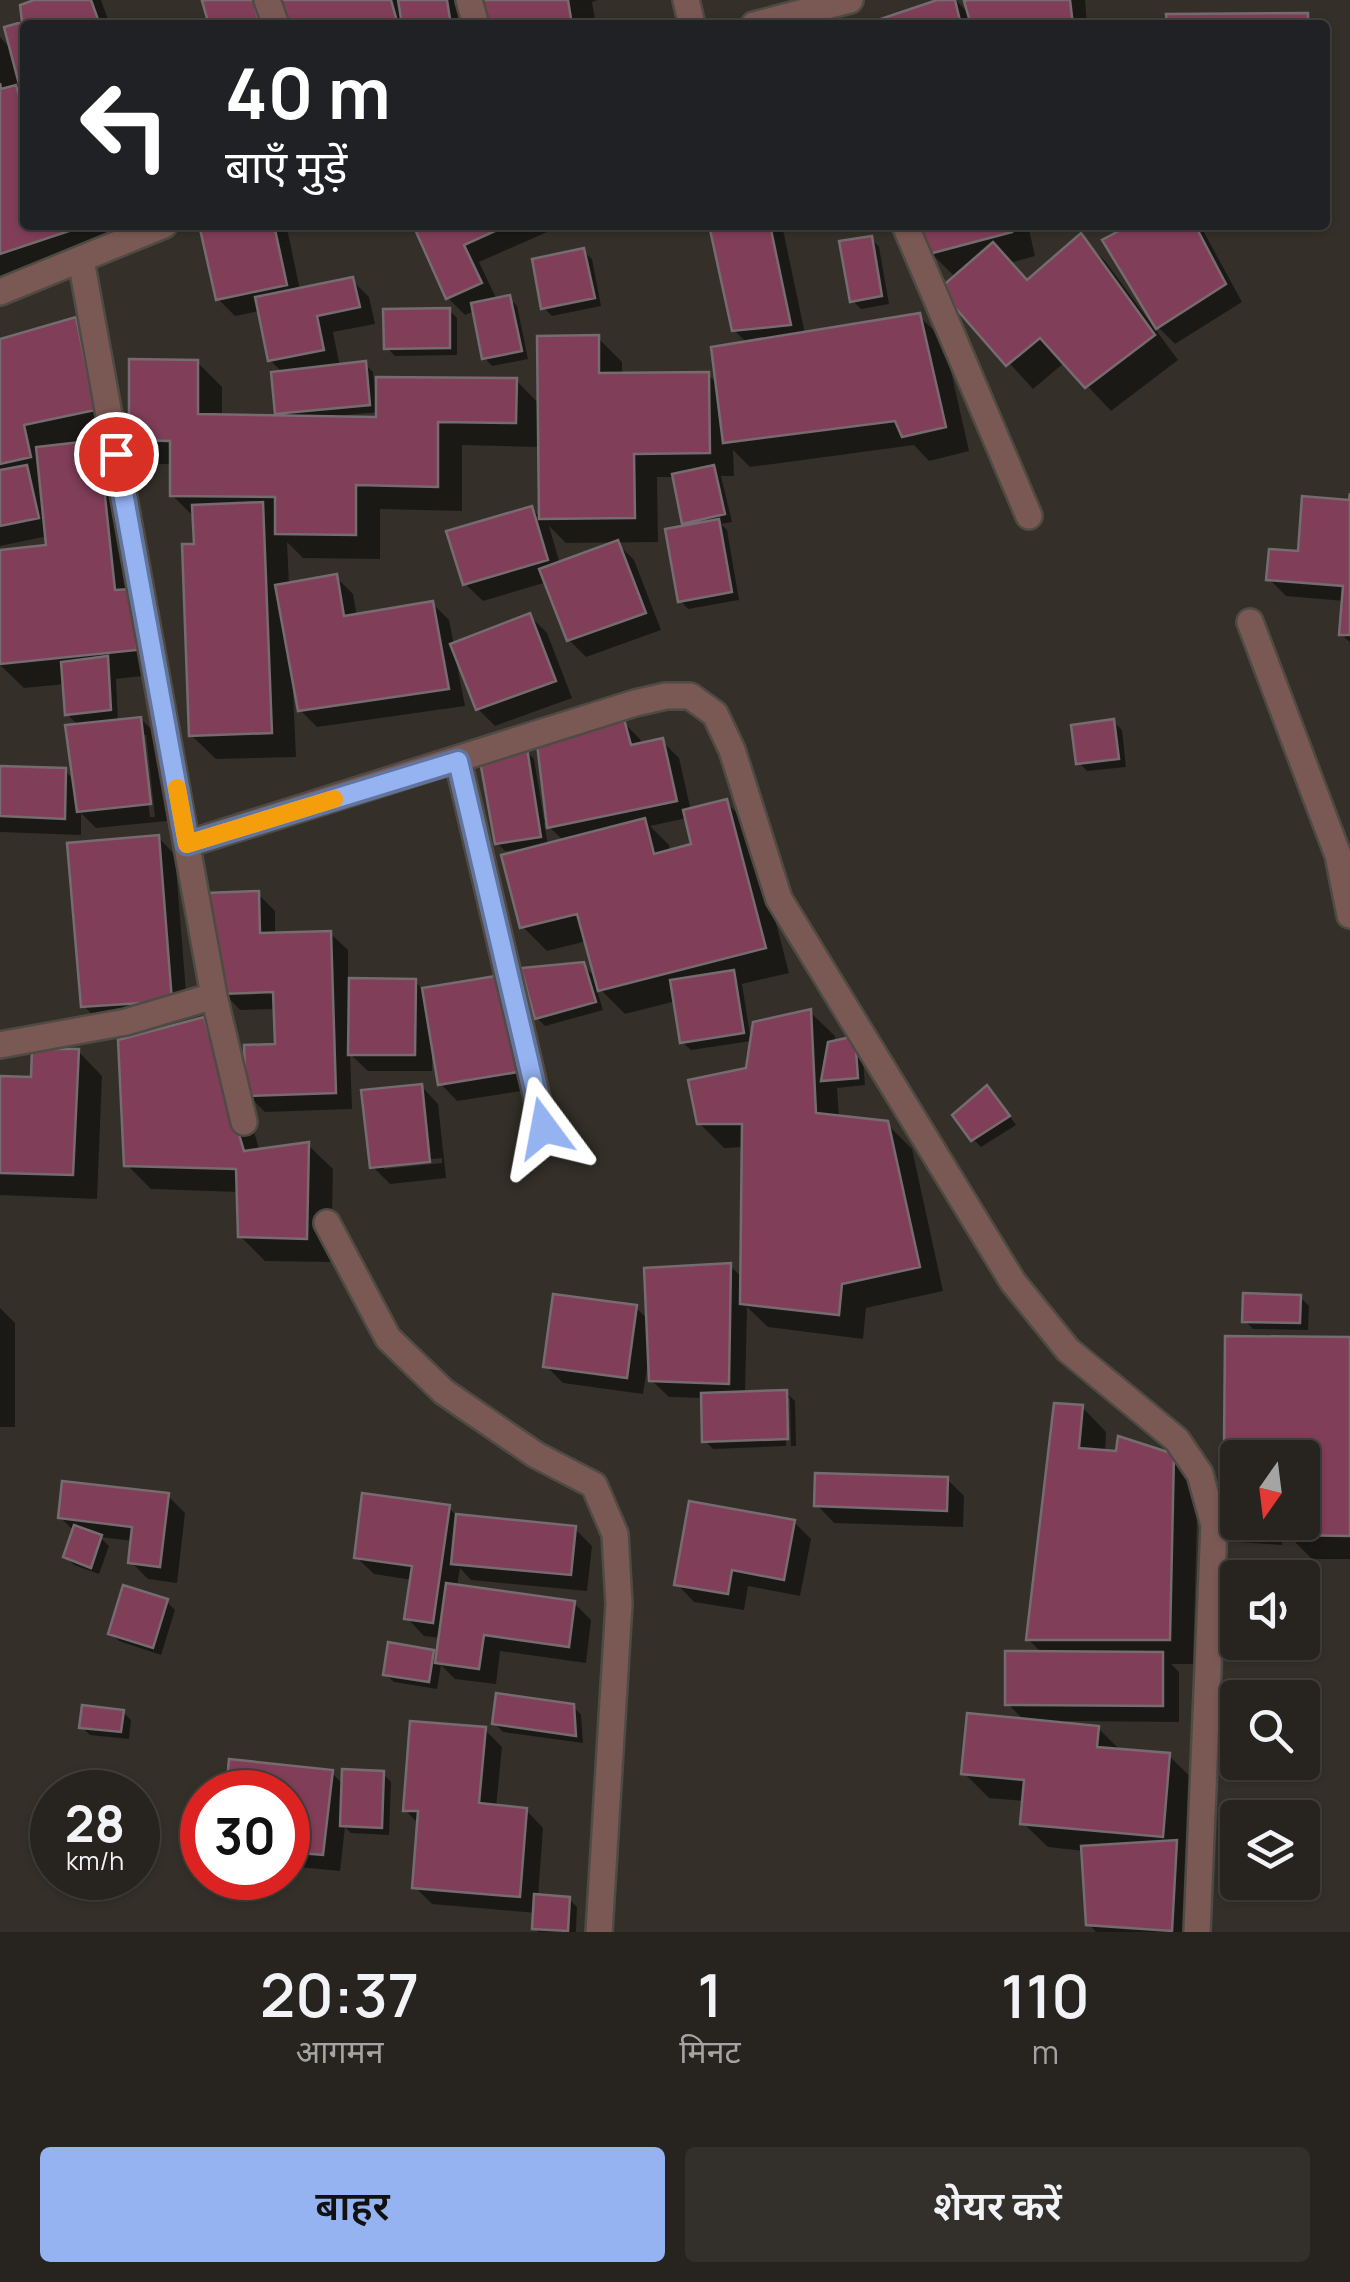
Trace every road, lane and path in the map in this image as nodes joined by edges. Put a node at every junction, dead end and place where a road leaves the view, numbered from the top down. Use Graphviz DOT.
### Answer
graph roads {
  1 [pos="850,0"];
  2 [pos="819,17"];
  3 [pos="152,230"];
  4 [pos="907,230"];
  5 [pos="81,260"];
  6 [pos="0,292"];
  7 [pos="1029,516"];
  8 [pos="1250,622"];
  9 [pos="458,761"];
  10 [pos="187,844"];
  11 [pos="1350,915"];
  12 [pos="214,996"];
  13 [pos="0,1045"];
  14 [pos="244,1122"];
  15 [pos="544,1128"];
  16 [pos="327,1222"];
  17 [pos="599,1932"];
  18 [pos="1198,1932"];
  1 -- 2 [label="street"];
  3 -- 5 [label="street"];
  4 -- 7 [label="street"];
  5 -- 6 [label="street"];
  5 -- 10 [label="street"];
  8 -- 11 [label="street"];
  9 -- 10 [label="street"];
  9 -- 15 [label="street"];
  9 -- 18 [label="street"];
  10 -- 12 [label="street"];
  12 -- 13 [label="street"];
  12 -- 14 [label="street"];
  16 -- 17 [label="street"];
}
